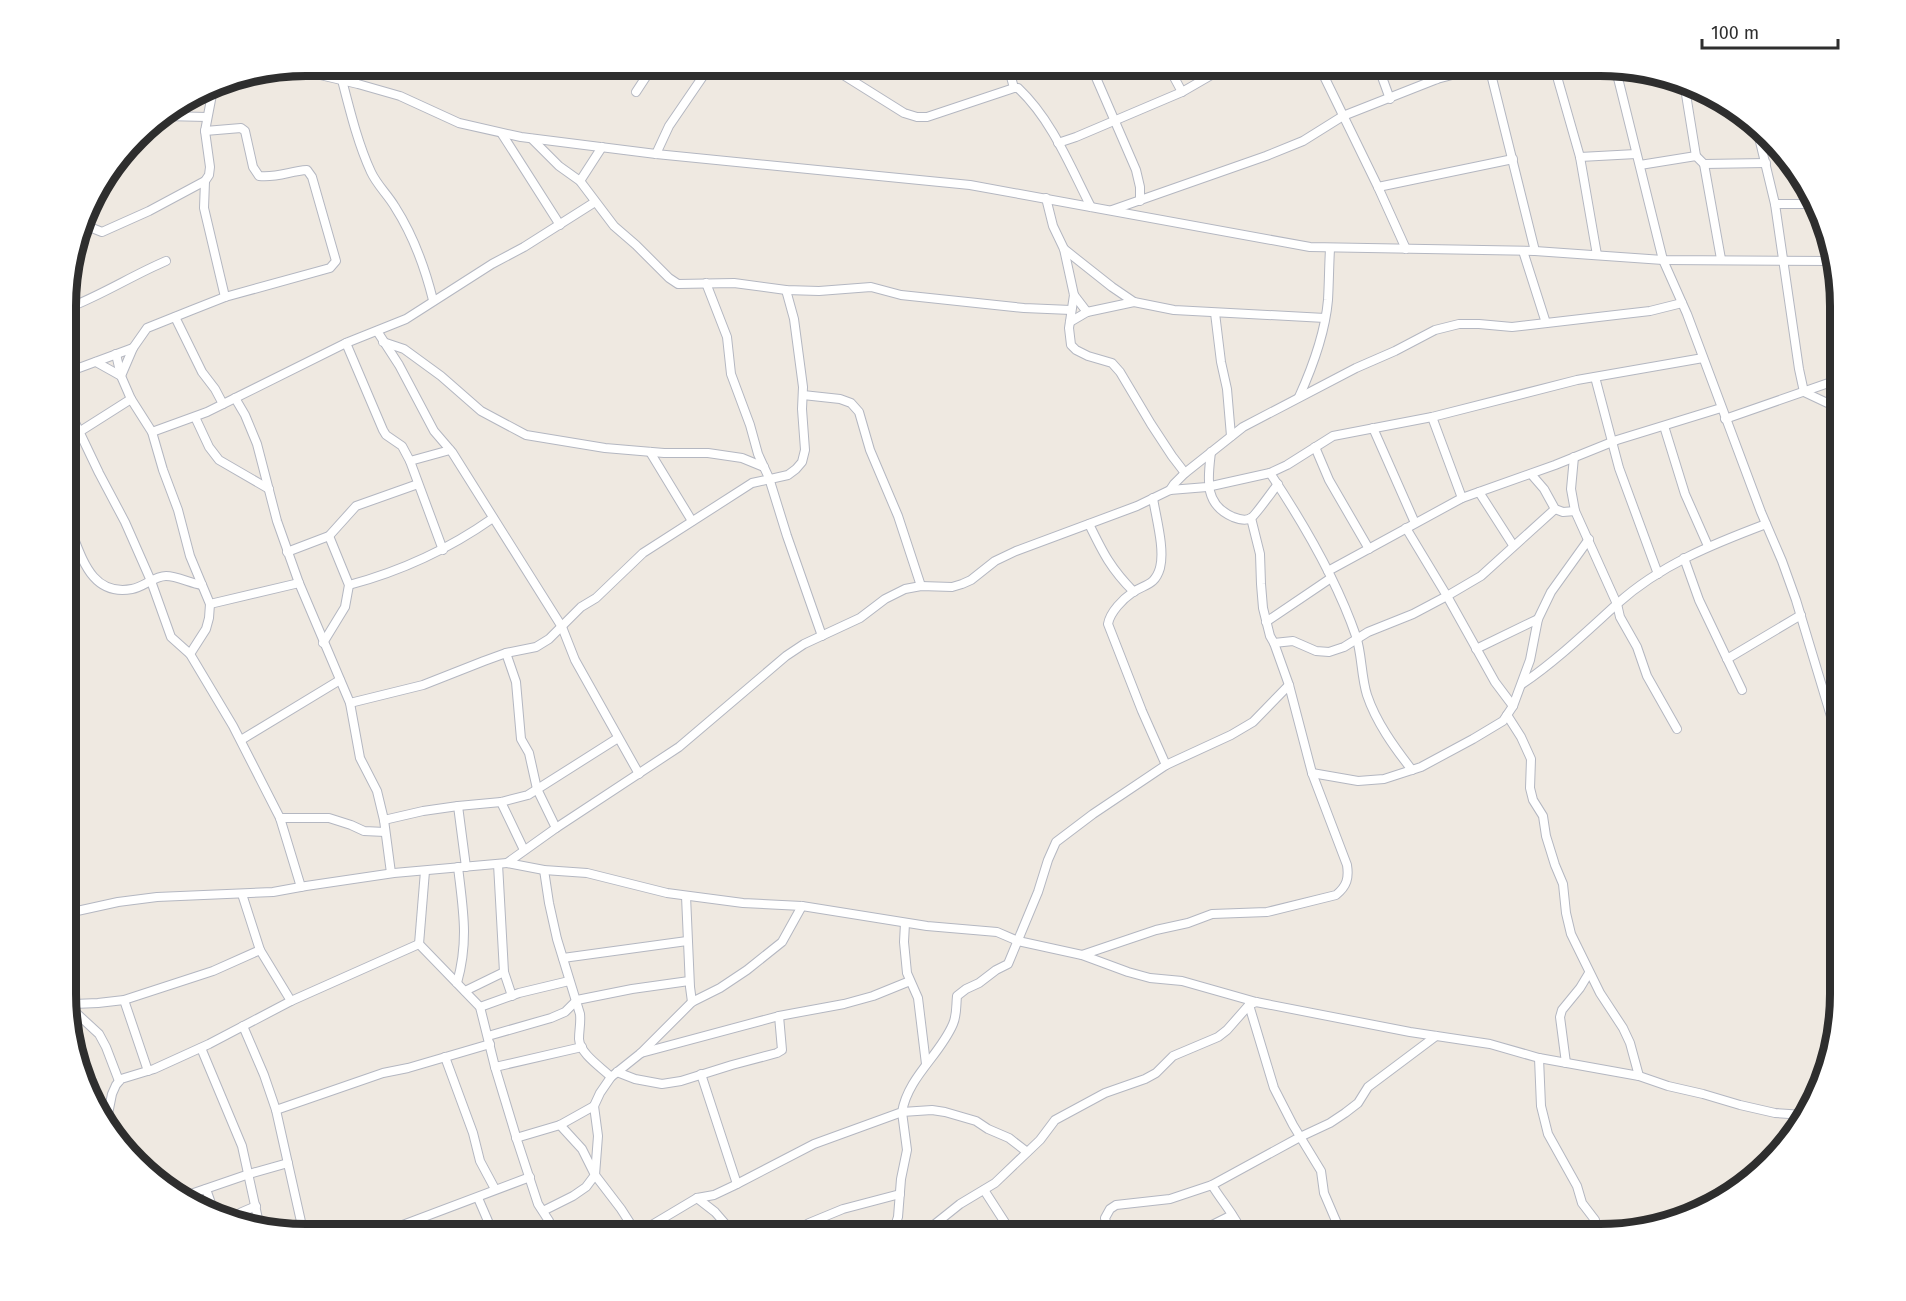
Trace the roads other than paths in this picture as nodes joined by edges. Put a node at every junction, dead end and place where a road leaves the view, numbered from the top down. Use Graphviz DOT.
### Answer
graph roads {
  1 [pos="332,76"];
  2 [pos="646,76"];
  3 [pos="703,76"];
  4 [pos="845,76"];
  5 [pos="1011,76"];
  6 [pos="1095,76"];
  7 [pos="1173,76"];
  8 [pos="1205,76"];
  9 [pos="1324,76"];
  10 [pos="1382,76"];
  11 [pos="1436,76"];
  12 [pos="1449,76"];
  13 [pos="1491,76"];
  14 [pos="1557,76"];
  15 [pos="1618,77"];
  16 [pos="1437,79"];
  17 [pos="342,80"];
  18 [pos="1014,88"];
  19 [pos="636,92"];
  20 [pos="1182,92"];
  21 [pos="1686,93"];
  22 [pos="211,97"];
  23 [pos="1390,99"];
  24 [pos="177,116"];
  25 [pos="207,117"];
  26 [pos="1343,117"];
  27 [pos="1114,121"];
  28 [pos="205,131"];
  29 [pos="502,134"];
  30 [pos="532,139"];
  31 [pos="1058,143"];
  32 [pos="1761,143"];
  33 [pos="602,147"];
  34 [pos="656,154"];
  35 [pos="1636,154"];
  36 [pos="1696,156"];
  37 [pos="1580,157"];
  38 [pos="1513,159"];
  39 [pos="1766,163"];
  40 [pos="1704,164"];
  41 [pos="1640,165"];
  42 [pos="205,181"];
  43 [pos="580,181"];
  44 [pos="1378,187"];
  45 [pos="1046,198"];
  46 [pos="1140,201"];
  47 [pos="595,202"];
  48 [pos="1775,204"];
  49 [pos="1806,204"];
  50 [pos="1091,207"];
  51 [pos="1112,211"];
  52 [pos="560,225"];
  53 [pos="91,227"];
  54 [pos="1064,249"];
  55 [pos="1330,249"];
  56 [pos="1406,249"];
  57 [pos="1523,251"];
  58 [pos="1534,251"];
  59 [pos="1597,255"];
  60 [pos="1721,259"];
  61 [pos="1663,260"];
  62 [pos="1784,260"];
  63 [pos="166,261"];
  64 [pos="1825,261"];
  65 [pos="706,283"];
  66 [pos="786,290"];
  67 [pos="1074,295"];
  68 [pos="225,297"];
  69 [pos="433,300"];
  70 [pos="1134,302"];
  71 [pos="1682,303"];
  72 [pos="76,305"];
  73 [pos="1071,310"];
  74 [pos="1087,312"];
  75 [pos="1215,313"];
  76 [pos="175,317"];
  77 [pos="1325,318"];
  78 [pos="1070,322"];
  79 [pos="1545,323"];
  80 [pos="377,331"];
  81 [pos="383,342"];
  82 [pos="346,344"];
  83 [pos="134,348"];
  84 [pos="116,354"];
  85 [pos="1703,358"];
  86 [pos="96,362"];
  87 [pos="76,369"];
  88 [pos="121,376"];
  89 [pos="1595,377"];
  90 [pos="1830,382"];
  91 [pos="1804,392"];
  92 [pos="803,395"];
  93 [pos="1298,397"];
  94 [pos="235,398"];
  95 [pos="131,399"];
  96 [pos="223,404"];
  97 [pos="1830,405"];
  98 [pos="1721,408"];
  99 [pos="195,417"];
  100 [pos="1432,417"];
  101 [pos="1725,419"];
  102 [pos="76,425"];
  103 [pos="1664,426"];
  104 [pos="1373,428"];
  105 [pos="152,432"];
  106 [pos="80,433"];
  107 [pos="76,435"];
  108 [pos="1231,436"];
  109 [pos="1611,442"];
  110 [pos="1315,447"];
  111 [pos="450,450"];
  112 [pos="650,452"];
  113 [pos="1211,452"];
  114 [pos="1574,458"];
  115 [pos="410,460"];
  116 [pos="764,467"];
  117 [pos="1185,473"];
  118 [pos="1270,473"];
  119 [pos="1531,474"];
  120 [pos="770,478"];
  121 [pos="418,484"];
  122 [pos="1278,484"];
  123 [pos="1208,487"];
  124 [pos="268,489"];
  125 [pos="1170,490"];
  126 [pos="1479,492"];
  127 [pos="1153,498"];
  128 [pos="1462,498"];
  129 [pos="1555,508"];
  130 [pos="1575,512"];
  131 [pos="494,518"];
  132 [pos="1251,518"];
  133 [pos="692,521"];
  134 [pos="1415,523"];
  135 [pos="1089,524"];
  136 [pos="1766,524"];
  137 [pos="1406,528"];
  138 [pos="329,536"];
  139 [pos="1588,539"];
  140 [pos="1513,545"];
  141 [pos="1708,546"];
  142 [pos="76,548"];
  143 [pos="1369,549"];
  144 [pos="443,550"];
  145 [pos="287,552"];
  146 [pos="1684,558"];
  147 [pos="1658,574"];
  148 [pos="1329,575"];
  149 [pos="151,581"];
  150 [pos="299,583"];
  151 [pos="202,585"];
  152 [pos="349,585"];
  153 [pos="921,586"];
  154 [pos="1134,591"];
  155 [pos="1447,596"];
  156 [pos="210,604"];
  157 [pos="1617,604"];
  158 [pos="1801,615"];
  159 [pos="1538,619"];
  160 [pos="1266,622"];
  161 [pos="562,627"];
  162 [pos="822,636"];
  163 [pos="1357,638"];
  164 [pos="1274,642"];
  165 [pos="323,643"];
  166 [pos="1476,649"];
  167 [pos="506,653"];
  168 [pos="190,654"];
  169 [pos="1727,659"];
  170 [pos="340,680"];
  171 [pos="1521,684"];
  172 [pos="1289,685"];
  173 [pos="1742,690"];
  174 [pos="350,703"];
  175 [pos="1513,706"];
  176 [pos="1507,715"];
  177 [pos="1830,715"];
  178 [pos="1677,729"];
  179 [pos="618,738"];
  180 [pos="241,740"];
  181 [pos="1167,765"];
  182 [pos="1412,770"];
  183 [pos="1312,773"];
  184 [pos="639,774"];
  185 [pos="537,789"];
  186 [pos="501,802"];
  187 [pos="458,806"];
  188 [pos="280,818"];
  189 [pos="384,820"];
  190 [pos="556,828"];
  191 [pos="385,832"];
  192 [pos="524,850"];
  193 [pos="503,863"];
  194 [pos="462,867"];
  195 [pos="425,870"];
  196 [pos="544,870"];
  197 [pos="391,873"];
  198 [pos="301,886"];
  199 [pos="242,894"];
  200 [pos="686,896"];
  201 [pos="802,906"];
  202 [pos="76,911"];
  203 [pos="905,922"];
  204 [pos="687,941"];
  205 [pos="1018,941"];
  206 [pos="419,944"];
  207 [pos="260,950"];
  208 [pos="1082,955"];
  209 [pos="563,958"];
  210 [pos="504,972"];
  211 [pos="1589,973"];
  212 [pos="569,981"];
  213 [pos="689,981"];
  214 [pos="910,981"];
  215 [pos="457,983"];
  216 [pos="465,991"];
  217 [pos="512,996"];
  218 [pos="124,1000"];
  219 [pos="577,1000"];
  220 [pos="291,1001"];
  221 [pos="692,1002"];
  222 [pos="77,1004"];
  223 [pos="1252,1004"];
  224 [pos="480,1006"];
  225 [pos="77,1011"];
  226 [pos="779,1016"];
  227 [pos="243,1026"];
  228 [pos="1436,1036"];
  229 [pos="489,1040"];
  230 [pos="582,1047"];
  231 [pos="201,1048"];
  232 [pos="641,1053"];
  233 [pos="446,1057"];
  234 [pos="1539,1058"];
  235 [pos="1566,1063"];
  236 [pos="926,1064"];
  237 [pos="495,1067"];
  238 [pos="148,1071"];
  239 [pos="614,1074"];
  240 [pos="701,1074"];
  241 [pos="1639,1076"];
  242 [pos="119,1081"];
  243 [pos="594,1106"];
  244 [pos="276,1110"];
  245 [pos="108,1112"];
  246 [pos="902,1112"];
  247 [pos="1796,1114"];
  248 [pos="560,1125"];
  249 [pos="1300,1137"];
  250 [pos="516,1138"];
  251 [pos="1026,1152"];
  252 [pos="288,1163"];
  253 [pos="261,1171"];
  254 [pos="249,1173"];
  255 [pos="595,1175"];
  256 [pos="530,1177"];
  257 [pos="737,1184"];
  258 [pos="251,1185"];
  259 [pos="1212,1185"];
  260 [pos="206,1189"];
  261 [pos="495,1190"];
  262 [pos="984,1190"];
  263 [pos="191,1194"];
  264 [pos="900,1194"];
  265 [pos="478,1198"];
  266 [pos="698,1198"];
  267 [pos="211,1204"];
  268 [pos="255,1206"];
  269 [pos="543,1211"];
  270 [pos="238,1214"];
  271 [pos="1232,1215"];
  272 [pos="258,1219"];
  273 [pos="302,1224"];
  274 [pos="406,1224"];
  275 [pos="489,1224"];
  276 [pos="549,1224"];
  277 [pos="630,1224"];
  278 [pos="653,1224"];
  279 [pos="725,1224"];
  280 [pos="807,1224"];
  281 [pos="895,1224"];
  282 [pos="934,1224"];
  283 [pos="1006,1224"];
  284 [pos="1107,1224"];
  285 [pos="1214,1224"];
  286 [pos="1239,1224"];
  287 [pos="1337,1224"];
  288 [pos="1596,1224"];
  1 -- 17 [label="street"];
  2 -- 19 [label="street"];
  3 -- 34 [label="street"];
  4 -- 18 [label="street"];
  5 -- 18 [label="street"];
  6 -- 27 [label="street"];
  7 -- 20 [label="street"];
  8 -- 20 [label="street"];
  9 -- 26 [label="street"];
  10 -- 23 [label="street"];
  11 -- 16 [label="street"];
  12 -- 16 [label="street"];
  13 -- 38 [label="street"];
  14 -- 37 [label="street"];
  15 -- 35 [label="street"];
  16 -- 23 [label="street"];
  17 -- 29 [label="street"];
  17 -- 69 [label="street"];
  18 -- 31 [label="street"];
  20 -- 27 [label="street"];
  21 -- 36 [label="street"];
  22 -- 25 [label="street"];
  23 -- 26 [label="street"];
  24 -- 25 [label="street"];
  25 -- 28 [label="street"];
  26 -- 44 [label="street"];
  26 -- 46 [label="street"];
  27 -- 31 [label="street"];
  27 -- 46 [label="street"];
  28 -- 42 [label="street"];
  28 -- 68 [label="street"];
  29 -- 30 [label="street"];
  29 -- 52 [label="street"];
  30 -- 33 [label="street"];
  30 -- 43 [label="street"];
  31 -- 50 [label="street"];
  32 -- 39 [label="street"];
  33 -- 34 [label="street"];
  33 -- 43 [label="street"];
  34 -- 45 [label="street"];
  35 -- 37 [label="street"];
  35 -- 41 [label="street"];
  36 -- 40 [label="street"];
  36 -- 41 [label="street"];
  37 -- 59 [label="street"];
  38 -- 44 [label="street"];
  38 -- 58 [label="street"];
  39 -- 40 [label="street"];
  39 -- 48 [label="street"];
  40 -- 60 [label="street"];
  41 -- 61 [label="street"];
  42 -- 53 [label="street"];
  42 -- 68 [label="street"];
  43 -- 47 [label="street"];
  44 -- 56 [label="street"];
  45 -- 50 [label="street"];
  45 -- 54 [label="street"];
  46 -- 51 [label="street"];
  47 -- 52 [label="street"];
  47 -- 65 [label="street"];
  48 -- 49 [label="street"];
  48 -- 62 [label="street"];
  50 -- 51 [label="street"];
  51 -- 55 [label="street"];
  52 -- 69 [label="street"];
  54 -- 67 [label="street"];
  54 -- 70 [label="street"];
  55 -- 56 [label="street"];
  55 -- 77 [label="street"];
  56 -- 57 [label="street"];
  57 -- 58 [label="street"];
  57 -- 79 [label="street"];
  58 -- 59 [label="street"];
  59 -- 61 [label="street"];
  60 -- 61 [label="street"];
  60 -- 62 [label="street"];
  61 -- 71 [label="street"];
  62 -- 64 [label="street"];
  62 -- 91 [label="street"];
  63 -- 72 [label="street"];
  65 -- 66 [label="street"];
  65 -- 116 [label="street"];
  66 -- 73 [label="street"];
  66 -- 92 [label="street"];
  67 -- 73 [label="street"];
  67 -- 74 [label="street"];
  68 -- 76 [label="street"];
  69 -- 80 [label="street"];
  70 -- 74 [label="street"];
  70 -- 75 [label="street"];
  71 -- 79 [label="street"];
  71 -- 85 [label="street"];
  73 -- 78 [label="street"];
  74 -- 78 [label="street"];
  75 -- 77 [label="street"];
  75 -- 108 [label="street"];
  76 -- 83 [label="street"];
  76 -- 96 [label="street"];
  77 -- 93 [label="street"];
  78 -- 117 [label="street"];
  79 -- 93 [label="street"];
  80 -- 81 [label="street"];
  80 -- 82 [label="street"];
  81 -- 111 [label="street"];
  81 -- 112 [label="street"];
  82 -- 94 [label="street"];
  82 -- 115 [label="street"];
  83 -- 84 [label="street"];
  83 -- 88 [label="street"];
  84 -- 86 [label="street"];
  84 -- 88 [label="street"];
  85 -- 89 [label="street"];
  85 -- 98 [label="street"];
  86 -- 87 [label="street"];
  86 -- 88 [label="street"];
  88 -- 95 [label="street"];
  89 -- 100 [label="street"];
  89 -- 109 [label="street"];
  90 -- 91 [label="street"];
  91 -- 97 [label="street"];
  91 -- 101 [label="street"];
  92 -- 120 [label="street"];
  92 -- 153 [label="street"];
  93 -- 108 [label="street"];
  94 -- 96 [label="street"];
  94 -- 124 [label="street"];
  95 -- 105 [label="street"];
  95 -- 106 [label="street"];
  96 -- 99 [label="street"];
  98 -- 101 [label="street"];
  98 -- 103 [label="street"];
  99 -- 105 [label="street"];
  99 -- 124 [label="street"];
  100 -- 104 [label="street"];
  100 -- 128 [label="street"];
  101 -- 136 [label="street"];
  102 -- 106 [label="street"];
  103 -- 109 [label="street"];
  103 -- 141 [label="street"];
  104 -- 110 [label="street"];
  104 -- 134 [label="street"];
  105 -- 151 [label="street"];
  106 -- 107 [label="street"];
  106 -- 149 [label="street"];
  108 -- 113 [label="street"];
  109 -- 114 [label="street"];
  109 -- 147 [label="street"];
  110 -- 118 [label="street"];
  110 -- 143 [label="street"];
  111 -- 115 [label="street"];
  111 -- 131 [label="street"];
  112 -- 116 [label="street"];
  112 -- 133 [label="street"];
  113 -- 117 [label="street"];
  113 -- 123 [label="street"];
  114 -- 119 [label="street"];
  114 -- 130 [label="street"];
  115 -- 121 [label="street"];
  116 -- 120 [label="street"];
  117 -- 125 [label="street"];
  118 -- 122 [label="street"];
  118 -- 123 [label="street"];
  119 -- 126 [label="street"];
  119 -- 129 [label="street"];
  120 -- 133 [label="street"];
  120 -- 162 [label="street"];
  121 -- 138 [label="street"];
  121 -- 144 [label="street"];
  122 -- 132 [label="street"];
  122 -- 148 [label="street"];
  123 -- 125 [label="street"];
  123 -- 132 [label="street"];
  124 -- 145 [label="street"];
  125 -- 127 [label="street"];
  126 -- 128 [label="street"];
  126 -- 140 [label="street"];
  127 -- 135 [label="street"];
  127 -- 154 [label="street"];
  128 -- 134 [label="street"];
  129 -- 130 [label="street"];
  129 -- 140 [label="street"];
  130 -- 139 [label="street"];
  131 -- 144 [label="street"];
  131 -- 161 [label="street"];
  132 -- 160 [label="street"];
  133 -- 161 [label="street"];
  134 -- 137 [label="street"];
  135 -- 153 [label="street"];
  135 -- 154 [label="street"];
  136 -- 141 [label="street"];
  136 -- 158 [label="street"];
  137 -- 143 [label="street"];
  137 -- 155 [label="street"];
  138 -- 145 [label="street"];
  138 -- 152 [label="street"];
  139 -- 157 [label="street"];
  139 -- 159 [label="street"];
  140 -- 155 [label="street"];
  141 -- 146 [label="street"];
  142 -- 149 [label="street"];
  143 -- 148 [label="street"];
  144 -- 152 [label="street"];
  145 -- 150 [label="street"];
  146 -- 147 [label="street"];
  146 -- 169 [label="street"];
  147 -- 157 [label="street"];
  148 -- 160 [label="street"];
  148 -- 163 [label="street"];
  149 -- 151 [label="street"];
  149 -- 168 [label="street"];
  150 -- 156 [label="street"];
  150 -- 165 [label="street"];
  151 -- 156 [label="street"];
  152 -- 165 [label="street"];
  153 -- 162 [label="street"];
  154 -- 181 [label="street"];
  155 -- 163 [label="street"];
  155 -- 166 [label="street"];
  156 -- 168 [label="street"];
  157 -- 171 [label="street"];
  157 -- 178 [label="street"];
  158 -- 169 [label="street"];
  158 -- 177 [label="street"];
  159 -- 166 [label="street"];
  159 -- 171 [label="street"];
  160 -- 164 [label="street"];
  161 -- 167 [label="street"];
  161 -- 179 [label="street"];
  162 -- 184 [label="street"];
  163 -- 164 [label="street"];
  163 -- 182 [label="street"];
  164 -- 172 [label="street"];
  165 -- 170 [label="street"];
  166 -- 175 [label="street"];
  167 -- 174 [label="street"];
  167 -- 185 [label="street"];
  168 -- 180 [label="street"];
  169 -- 173 [label="street"];
  170 -- 174 [label="street"];
  170 -- 180 [label="street"];
  171 -- 175 [label="street"];
  172 -- 181 [label="street"];
  172 -- 183 [label="street"];
  174 -- 189 [label="street"];
  175 -- 176 [label="street"];
  176 -- 182 [label="street"];
  176 -- 211 [label="street"];
  179 -- 184 [label="street"];
  179 -- 185 [label="street"];
  180 -- 188 [label="street"];
  181 -- 205 [label="street"];
  182 -- 183 [label="street"];
  183 -- 208 [label="street"];
  184 -- 190 [label="street"];
  185 -- 186 [label="street"];
  185 -- 190 [label="street"];
  186 -- 187 [label="street"];
  186 -- 192 [label="street"];
  187 -- 189 [label="street"];
  187 -- 194 [label="street"];
  188 -- 191 [label="street"];
  188 -- 198 [label="street"];
  189 -- 191 [label="street"];
  190 -- 192 [label="street"];
  191 -- 197 [label="street"];
  192 -- 193 [label="street"];
  193 -- 194 [label="street"];
  193 -- 196 [label="street"];
  193 -- 210 [label="street"];
  194 -- 195 [label="street"];
  194 -- 215 [label="street"];
  195 -- 197 [label="street"];
  195 -- 206 [label="street"];
  196 -- 200 [label="street"];
  196 -- 209 [label="street"];
  197 -- 198 [label="street"];
  198 -- 199 [label="street"];
  199 -- 202 [label="street"];
  199 -- 207 [label="street"];
  200 -- 201 [label="street"];
  200 -- 204 [label="street"];
  201 -- 203 [label="street"];
  201 -- 221 [label="street"];
  203 -- 205 [label="street"];
  203 -- 214 [label="street"];
  204 -- 209 [label="street"];
  204 -- 213 [label="street"];
  205 -- 208 [label="street"];
  205 -- 236 [label="street"];
  206 -- 215 [label="street"];
  206 -- 220 [label="street"];
  207 -- 218 [label="street"];
  207 -- 220 [label="street"];
  208 -- 223 [label="street"];
  209 -- 212 [label="street"];
  210 -- 216 [label="street"];
  210 -- 217 [label="street"];
  211 -- 235 [label="street"];
  211 -- 241 [label="street"];
  212 -- 217 [label="street"];
  212 -- 219 [label="street"];
  213 -- 219 [label="street"];
  213 -- 221 [label="street"];
  214 -- 226 [label="street"];
  214 -- 236 [label="street"];
  215 -- 216 [label="street"];
  216 -- 224 [label="street"];
  217 -- 224 [label="street"];
  218 -- 222 [label="street"];
  218 -- 238 [label="street"];
  219 -- 229 [label="street"];
  219 -- 230 [label="street"];
  220 -- 227 [label="street"];
  221 -- 232 [label="street"];
  223 -- 228 [label="street"];
  223 -- 249 [label="street"];
  223 -- 251 [label="street"];
  224 -- 229 [label="street"];
  225 -- 242 [label="street"];
  226 -- 232 [label="street"];
  226 -- 240 [label="street"];
  227 -- 231 [label="street"];
  227 -- 244 [label="street"];
  228 -- 234 [label="street"];
  228 -- 249 [label="street"];
  229 -- 233 [label="street"];
  229 -- 237 [label="street"];
  230 -- 237 [label="street"];
  230 -- 239 [label="street"];
  231 -- 238 [label="street"];
  231 -- 254 [label="street"];
  232 -- 239 [label="street"];
  233 -- 244 [label="street"];
  233 -- 261 [label="street"];
  234 -- 235 [label="street"];
  234 -- 288 [label="street"];
  235 -- 241 [label="street"];
  236 -- 246 [label="street"];
  237 -- 250 [label="street"];
  238 -- 242 [label="street"];
  239 -- 240 [label="street"];
  239 -- 243 [label="street"];
  240 -- 257 [label="street"];
  241 -- 247 [label="street"];
  242 -- 245 [label="street"];
  243 -- 248 [label="street"];
  243 -- 255 [label="street"];
  244 -- 252 [label="street"];
  246 -- 251 [label="street"];
  246 -- 257 [label="street"];
  246 -- 264 [label="street"];
  248 -- 250 [label="street"];
  248 -- 255 [label="street"];
  249 -- 259 [label="street"];
  249 -- 287 [label="street"];
  250 -- 256 [label="street"];
  251 -- 262 [label="street"];
  252 -- 253 [label="street"];
  252 -- 273 [label="street"];
  253 -- 254 [label="street"];
  253 -- 258 [label="street"];
  254 -- 258 [label="street"];
  254 -- 260 [label="street"];
  255 -- 269 [label="street"];
  255 -- 277 [label="street"];
  256 -- 261 [label="street"];
  256 -- 269 [label="street"];
  257 -- 266 [label="street"];
  258 -- 268 [label="street"];
  259 -- 271 [label="street"];
  259 -- 284 [label="street"];
  260 -- 263 [label="street"];
  260 -- 267 [label="street"];
  261 -- 265 [label="street"];
  262 -- 282 [label="street"];
  262 -- 283 [label="street"];
  264 -- 280 [label="street"];
  264 -- 281 [label="street"];
  265 -- 274 [label="street"];
  265 -- 275 [label="street"];
  266 -- 278 [label="street"];
  266 -- 279 [label="street"];
  268 -- 270 [label="street"];
  268 -- 272 [label="street"];
  269 -- 276 [label="street"];
  271 -- 285 [label="street"];
  271 -- 286 [label="street"];
}
